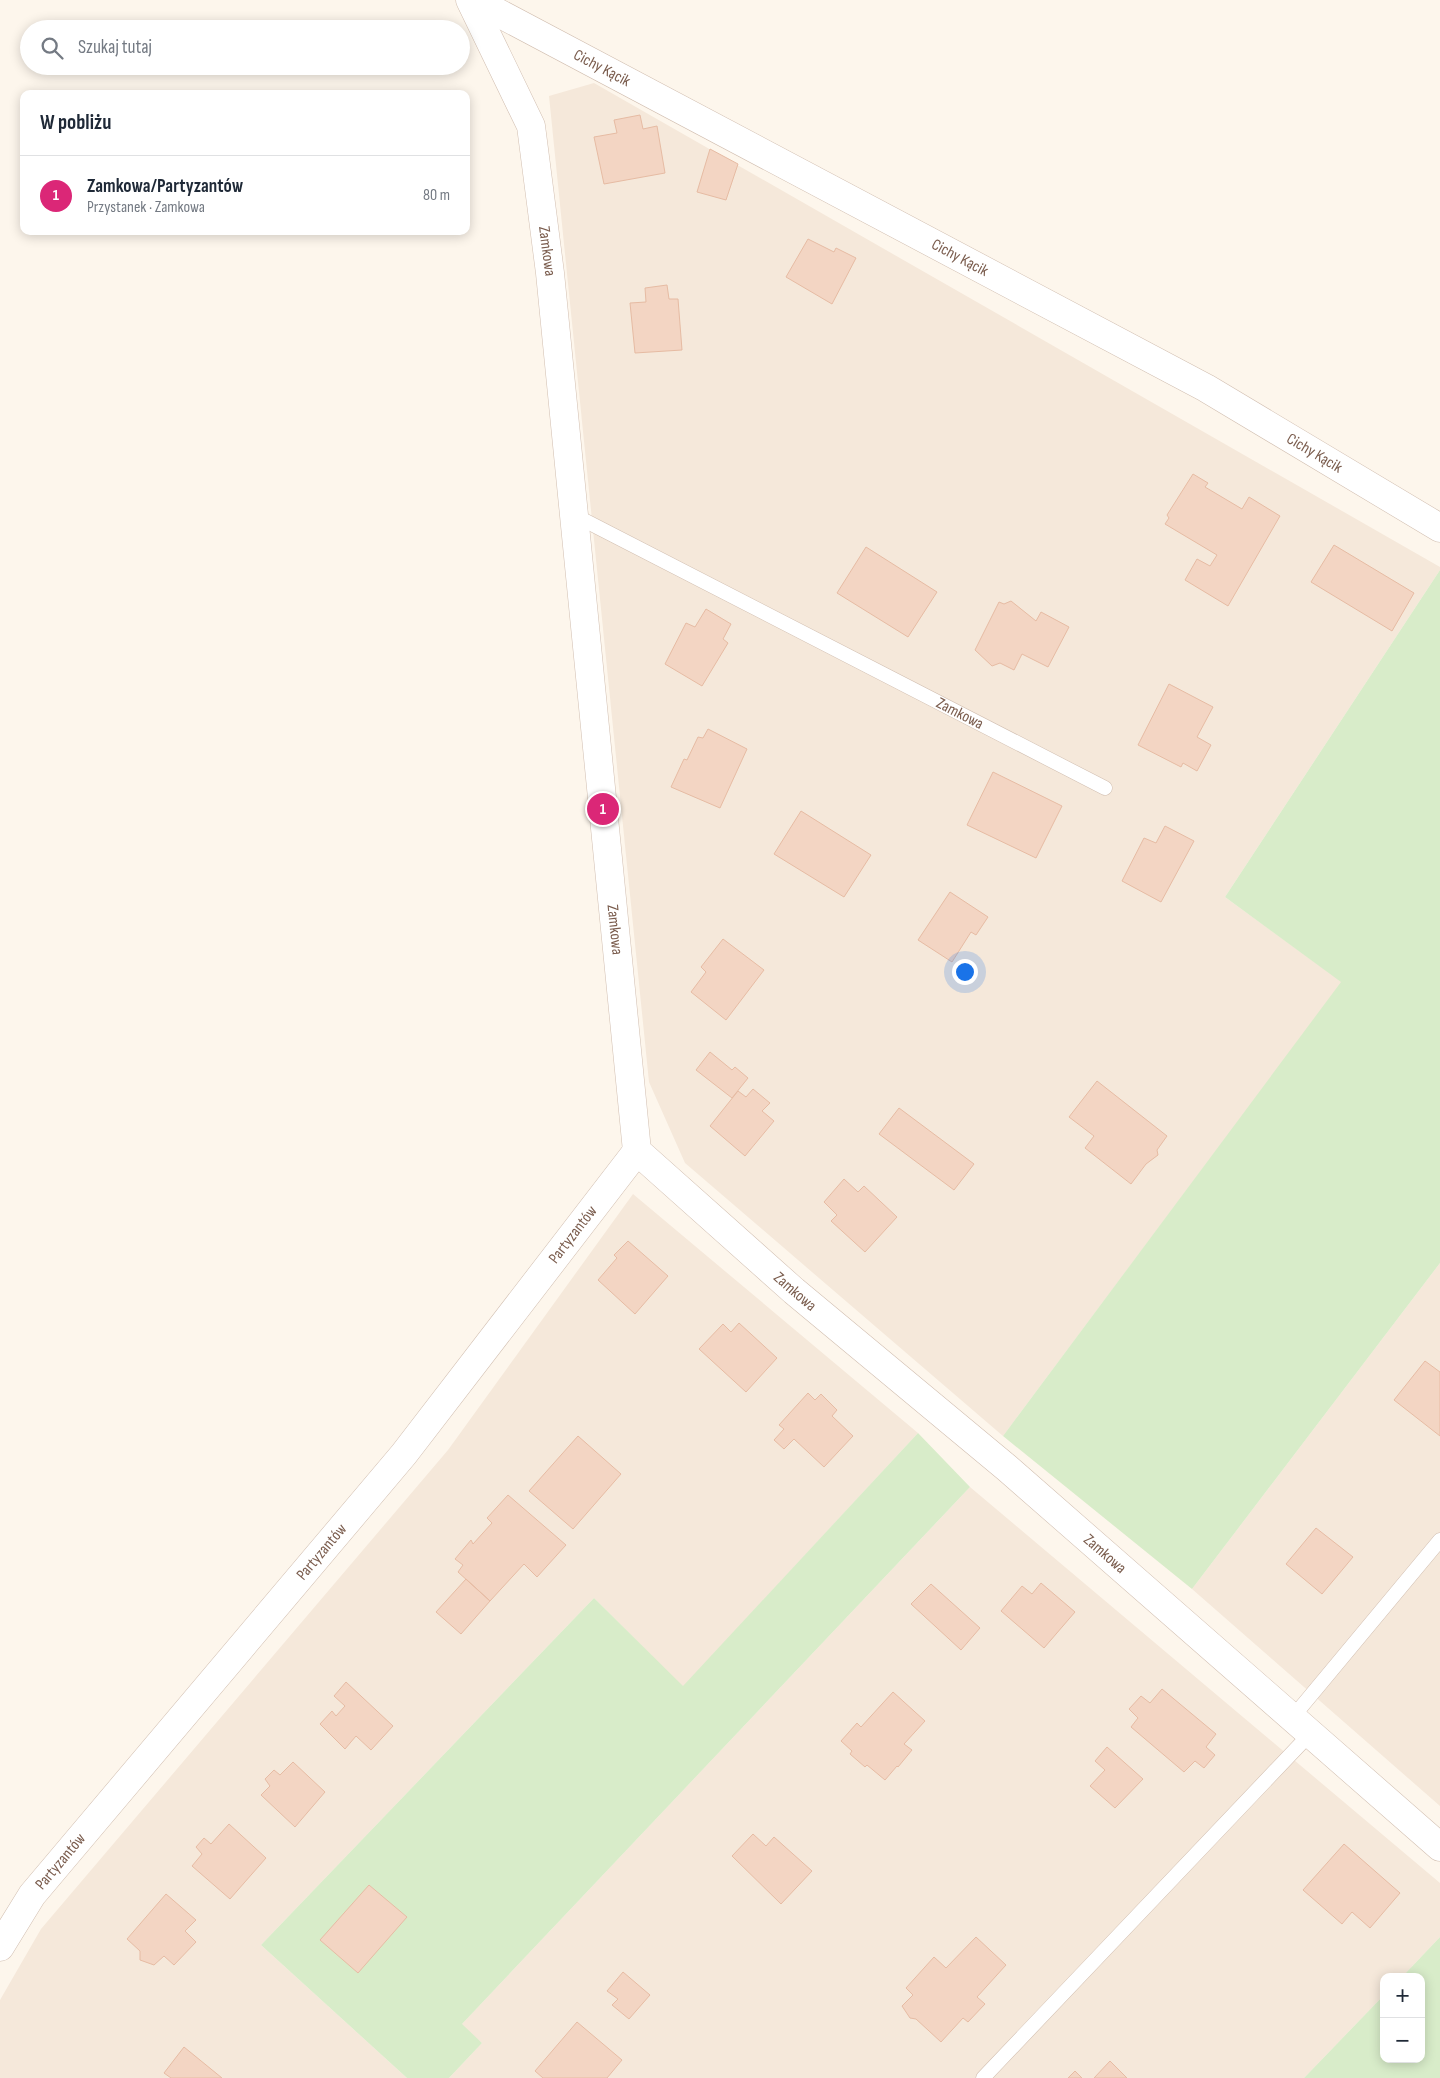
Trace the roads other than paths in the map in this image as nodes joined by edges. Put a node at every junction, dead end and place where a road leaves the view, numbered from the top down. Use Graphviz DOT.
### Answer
graph roads {
  1 [pos="472,0"];
  2 [pos="574,515"];
  3 [pos="1440,528"];
  4 [pos="1106,788"];
  5 [pos="637,1150"];
  6 [pos="1440,1540"];
  7 [pos="1301,1726"];
  8 [pos="1440,1847"];
  9 [pos="0,1947"];
  10 [pos="983,2078"];
  1 -- 2 [label="street, Zamkowa"];
  1 -- 3 [label="street, Cichy Kącik"];
  2 -- 4 [label="lane, Zamkowa"];
  2 -- 5 [label="street, Zamkowa"];
  5 -- 7 [label="street, Zamkowa"];
  5 -- 9 [label="street, Partyzantów"];
  6 -- 7 [label="lane"];
  7 -- 8 [label="street, Zamkowa"];
  7 -- 10 [label="lane"];
}
